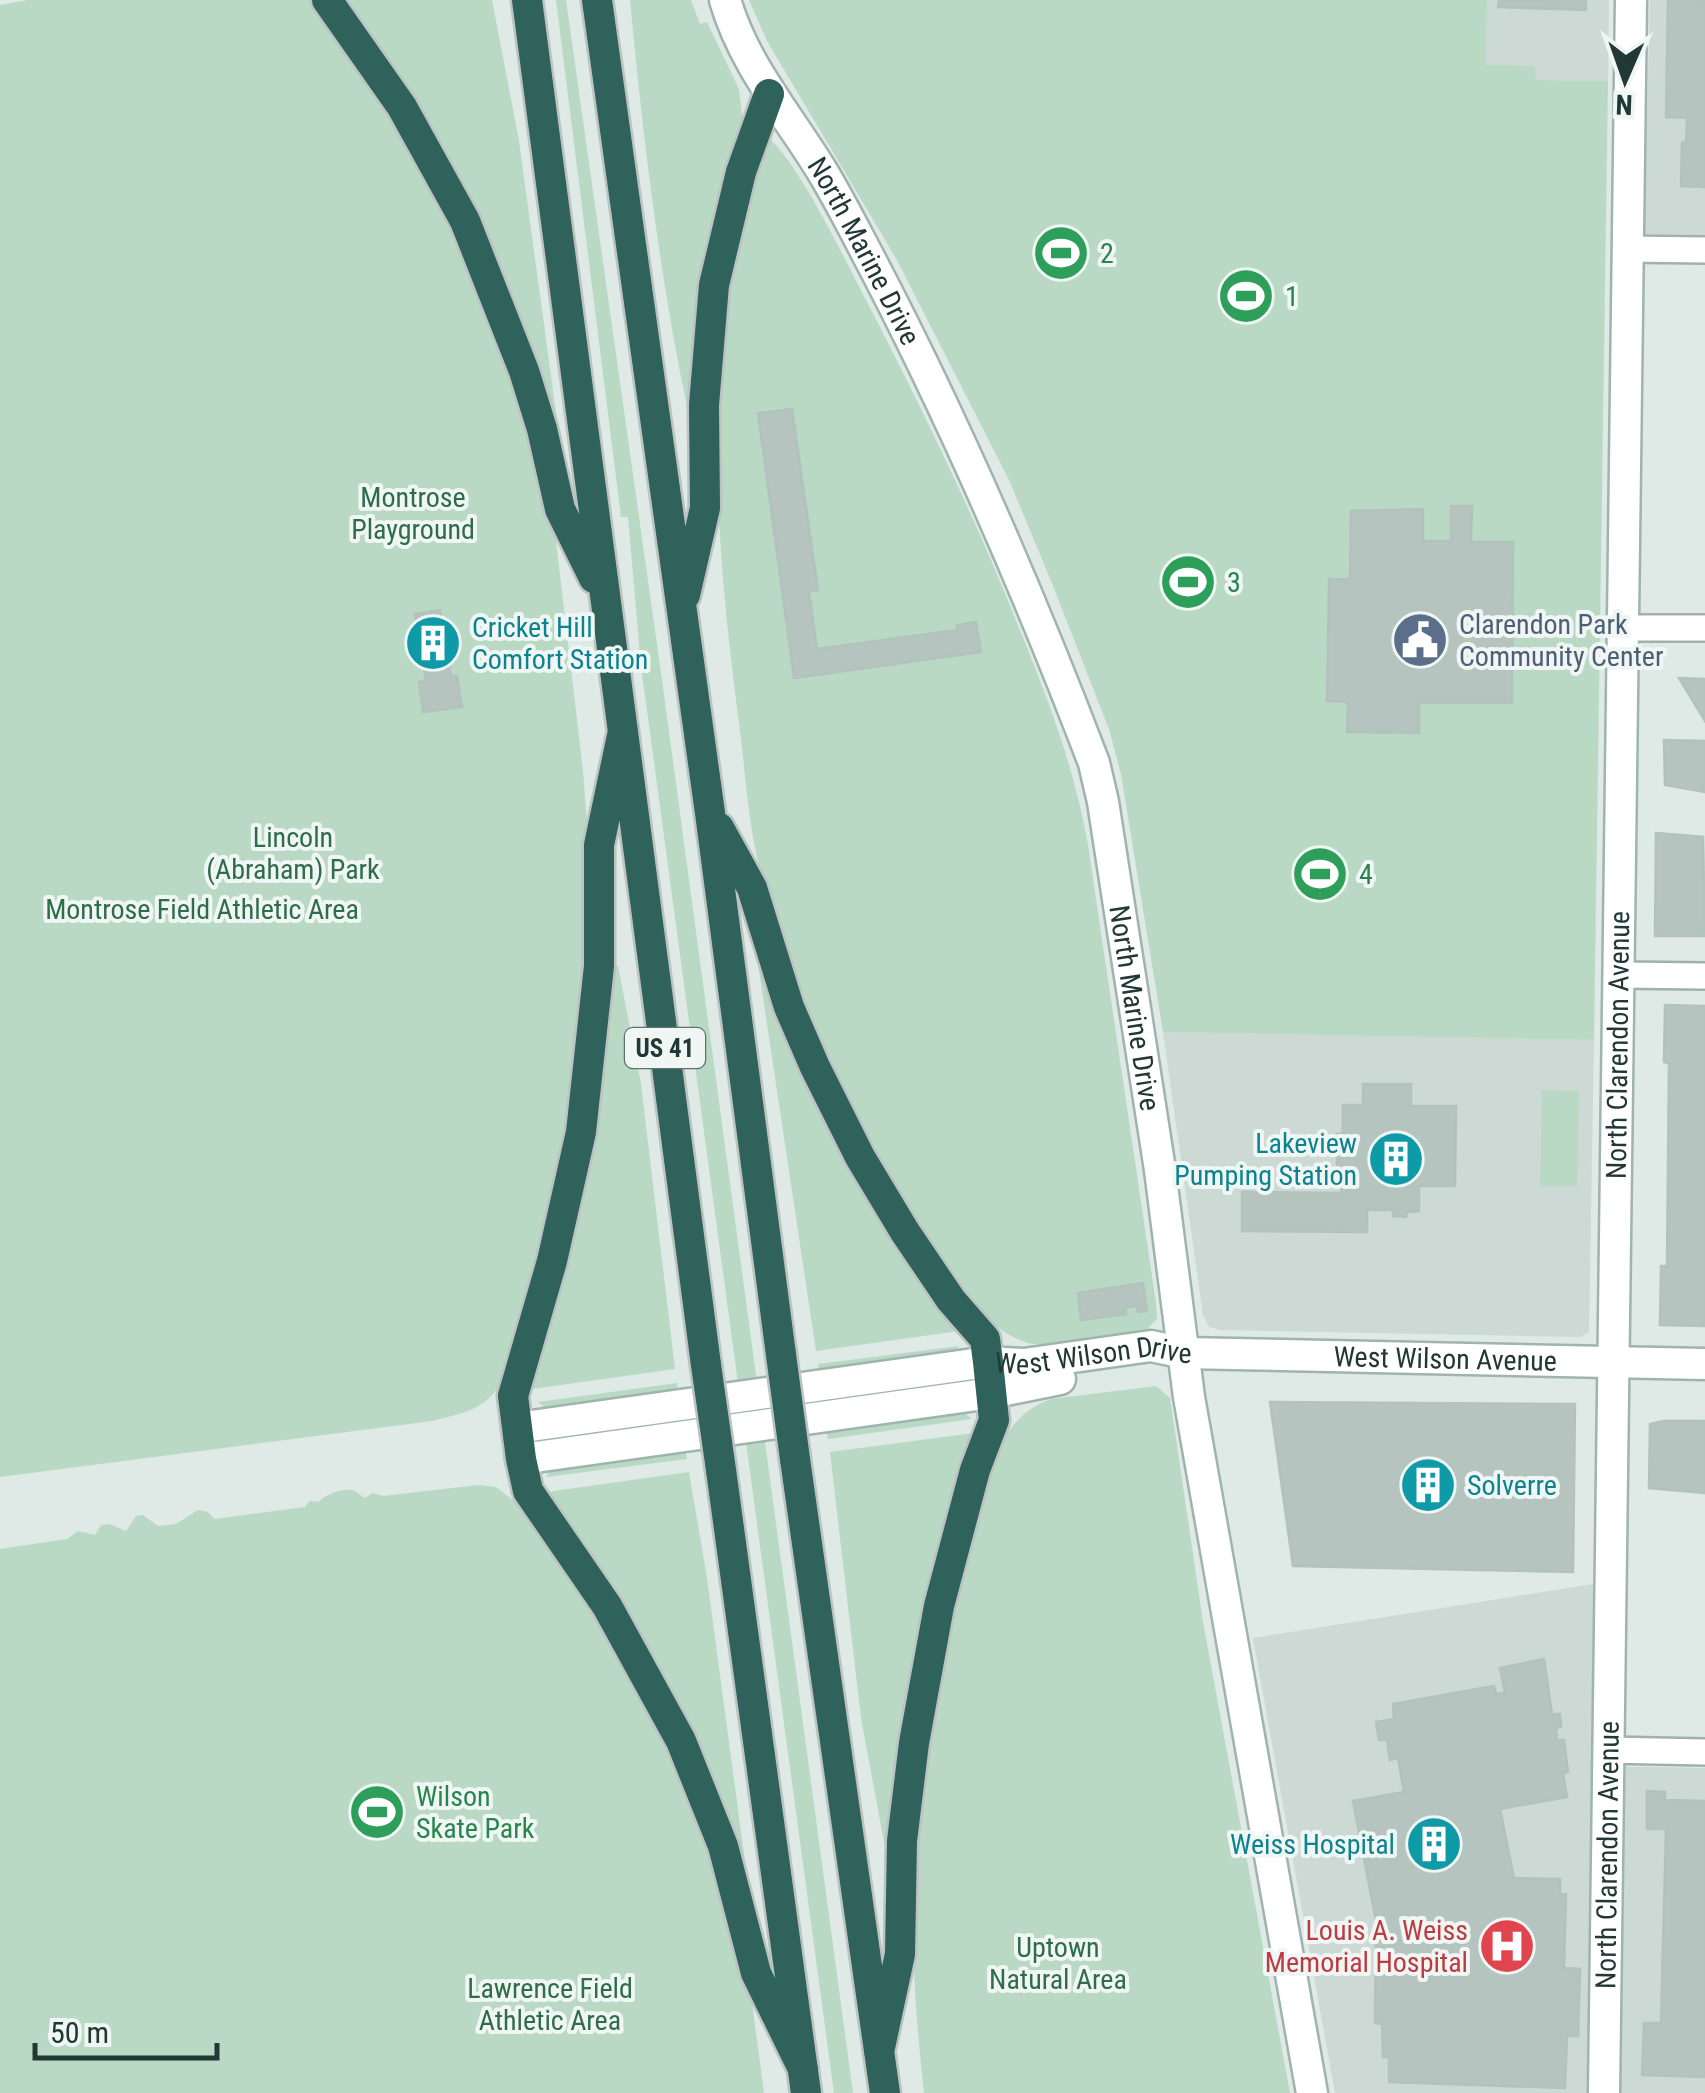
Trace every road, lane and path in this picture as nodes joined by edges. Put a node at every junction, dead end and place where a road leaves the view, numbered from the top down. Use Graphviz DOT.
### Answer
graph roads {
  1 [pos="327,0"];
  2 [pos="526,0"];
  3 [pos="597,0"];
  4 [pos="725,0"];
  5 [pos="1631,0"];
  6 [pos="769,94"];
  7 [pos="1628,249"];
  8 [pos="1705,250"];
  9 [pos="605,602"];
  10 [pos="681,612"];
  11 [pos="1622,628"];
  12 [pos="1705,628"];
  13 [pos="623,731"];
  14 [pos="710,813"];
  15 [pos="1618,975"];
  16 [pos="1705,976"];
  17 [pos="1184,1353"];
  18 [pos="988,1362"];
  19 [pos="1612,1362"];
  20 [pos="1705,1364"];
  21 [pos="992,1393"];
  22 [pos="517,1428"];
  23 [pos="521,1459"];
  24 [pos="1608,1750"];
  25 [pos="1705,1752"];
  26 [pos="878,2052"];
  27 [pos="805,2081"];
  28 [pos="884,2093"];
  29 [pos="1312,2093"];
  30 [pos="1604,2093"];
  1 -- 9 [label="highway"];
  2 -- 9 [label="highway, US 41"];
  3 -- 10 [label="highway, US 41"];
  4 -- 6 [label="street, North Marine Drive"];
  5 -- 7 [label="street, North Clarendon Avenue"];
  6 -- 10 [label="highway"];
  6 -- 17 [label="street, North Marine Drive"];
  7 -- 8 [label="street"];
  7 -- 11 [label="street, North Clarendon Avenue"];
  9 -- 13 [label="highway, US 41"];
  10 -- 14 [label="highway, US 41"];
  11 -- 12 [label="street"];
  11 -- 15 [label="street, North Clarendon Avenue"];
  13 -- 22 [label="highway"];
  13 -- 27 [label="highway, US 41, bridge"];
  14 -- 18 [label="highway"];
  14 -- 26 [label="highway, US 41, bridge"];
  15 -- 16 [label="street"];
  15 -- 19 [label="street, North Clarendon Avenue"];
  17 -- 18 [label="street, West Wilson Drive"];
  17 -- 19 [label="street, West Wilson Avenue"];
  17 -- 21 [label="street, West Wilson Drive"];
  17 -- 29 [label="street, North Marine Drive"];
  18 -- 21 [label="highway"];
  18 -- 22 [label="street, West Wilson Drive"];
  19 -- 20 [label="street, West Wilson Avenue"];
  19 -- 24 [label="street, North Clarendon Avenue"];
  21 -- 23 [label="street, West Wilson Drive"];
  21 -- 26 [label="highway"];
  22 -- 23 [label="highway"];
  23 -- 27 [label="highway"];
  24 -- 25 [label="street"];
  24 -- 30 [label="street, North Clarendon Avenue"];
  26 -- 28 [label="highway, US 41"];
}
